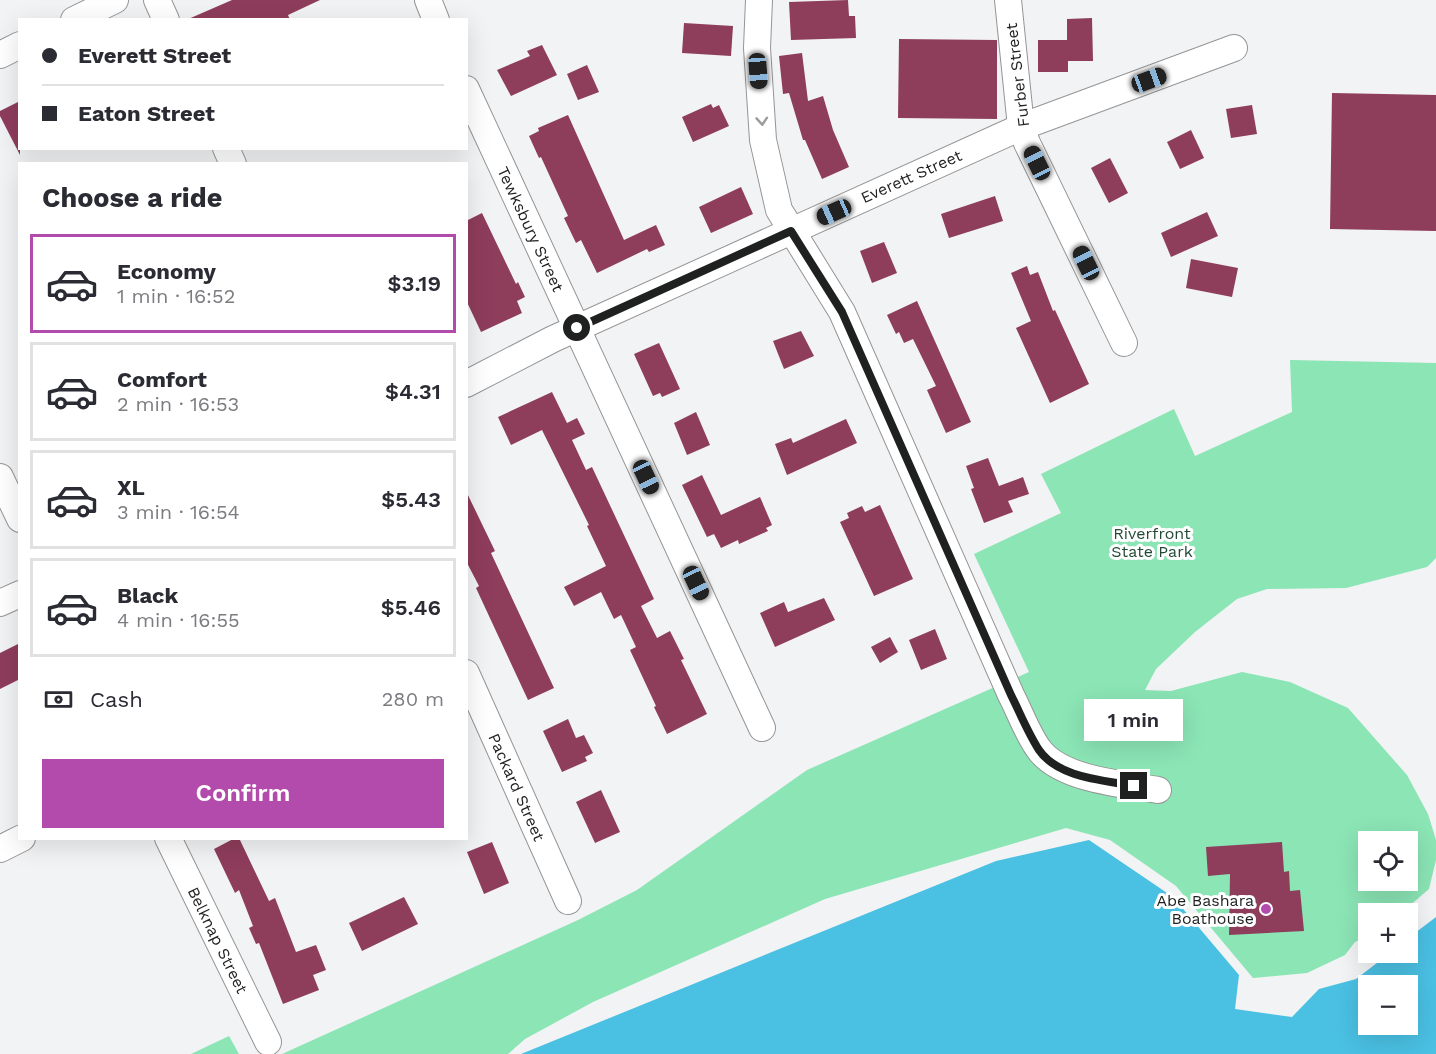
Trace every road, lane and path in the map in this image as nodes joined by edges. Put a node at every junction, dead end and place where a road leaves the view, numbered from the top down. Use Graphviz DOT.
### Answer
graph roads {
  1 [pos="115,0"];
  2 [pos="156,0"];
  3 [pos="428,0"];
  4 [pos="759,0"];
  5 [pos="1008,0"];
  6 [pos="78,18"];
  7 [pos="165,18"];
  8 [pos="435,18"];
  9 [pos="18,46"];
  10 [pos="1234,48"];
  11 [pos="0,55"];
  12 [pos="468,93"];
  13 [pos="1021,127"];
  14 [pos="791,231"];
  15 [pos="577,328"];
  16 [pos="1124,344"];
  17 [pos="468,383"];
  18 [pos="0,477"];
  19 [pos="18,515"];
  20 [pos="18,595"];
  21 [pos="0,603"];
  22 [pos="468,677"];
  23 [pos="762,728"];
  24 [pos="1158,790"];
  25 [pos="18,840"];
  26 [pos="169,840"];
  27 [pos="0,849"];
  28 [pos="568,901"];
  29 [pos="268,1042"];
  1 -- 6 [label="street"];
  2 -- 7 [label="street"];
  3 -- 8 [label="street"];
  4 -- 14 [label="street, one-way"];
  5 -- 13 [label="street, Furber Street"];
  9 -- 11 [label="street"];
  10 -- 13 [label="street, Everett Street"];
  12 -- 15 [label="street, Tewksbury Street"];
  13 -- 14 [label="street, Everett Street"];
  13 -- 16 [label="street, Furber Street"];
  14 -- 15 [label="street, Everett Street"];
  14 -- 24 [label="street"];
  15 -- 17 [label="street, Everett Street"];
  15 -- 23 [label="street, Tewksbury Street"];
  18 -- 19 [label="street"];
  20 -- 21 [label="street"];
  22 -- 28 [label="street, Packard Street"];
  25 -- 27 [label="street"];
  26 -- 29 [label="street, Belknap Street"];
}
